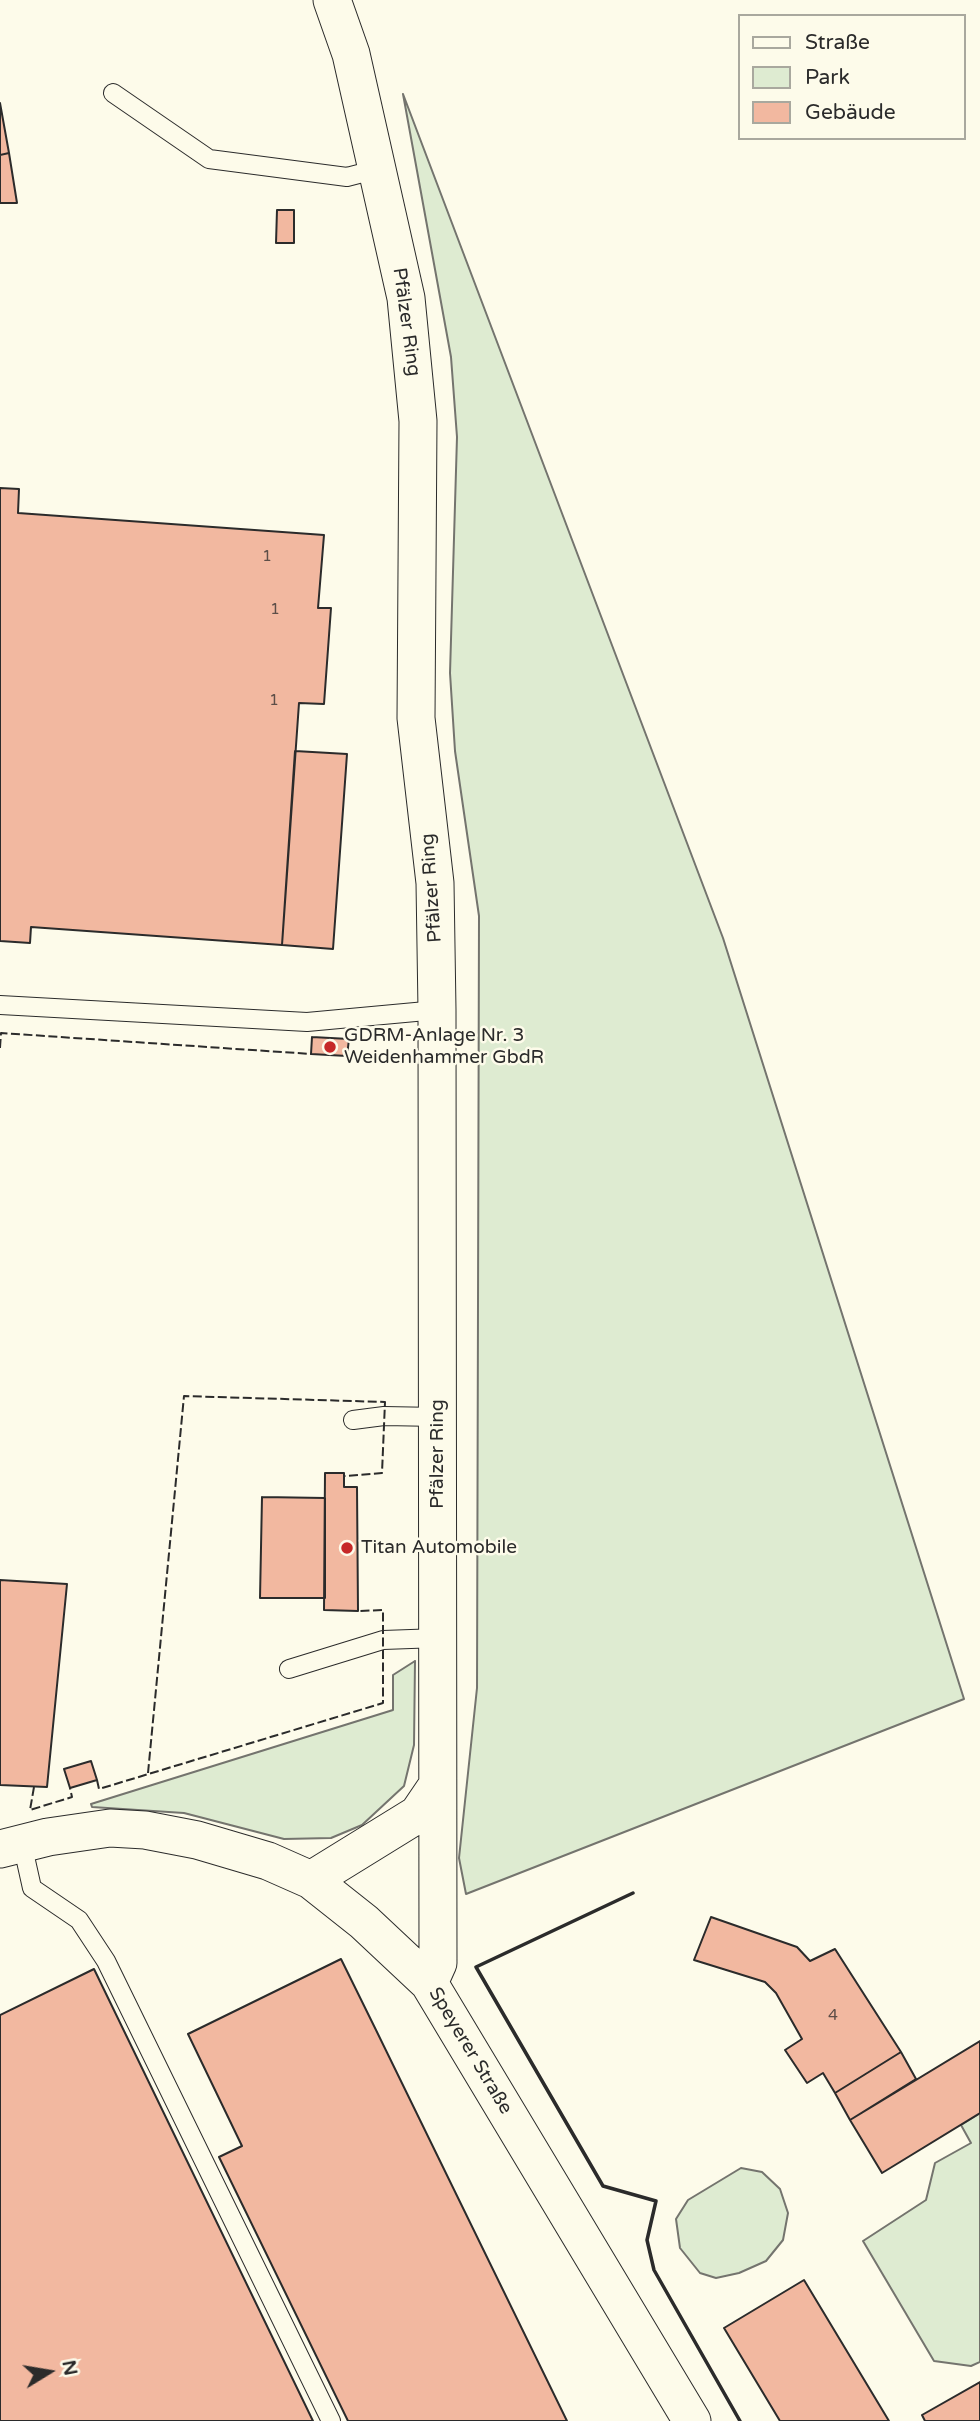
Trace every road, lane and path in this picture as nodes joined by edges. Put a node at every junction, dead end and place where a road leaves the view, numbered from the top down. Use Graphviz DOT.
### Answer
graph roads {
  1 [pos="332,0"];
  2 [pos="113,93"];
  3 [pos="378,169"];
  4 [pos="0,1005"];
  5 [pos="437,1010"];
  6 [pos="438,1417"];
  7 [pos="353,1420"];
  8 [pos="439,1638"];
  9 [pos="289,1670"];
  10 [pos="437,1786"];
  11 [pos="11,1846"];
  12 [pos="311,1880"];
  13 [pos="429,1983"];
  14 [pos="331,2421"];
  15 [pos="692,2421"];
  1 -- 3 [label="street, Pfälzer Ring"];
  2 -- 3 [label="lane"];
  3 -- 5 [label="street, Pfälzer Ring"];
  4 -- 5 [label="lane"];
  5 -- 6 [label="street, Pfälzer Ring"];
  6 -- 7 [label="lane"];
  6 -- 8 [label="street, Pfälzer Ring"];
  8 -- 9 [label="lane"];
  8 -- 10 [label="street, Pfälzer Ring"];
  10 -- 12 [label="street"];
  10 -- 13 [label="street, Pfälzer Ring"];
  11 -- 12 [label="street, Speyerer Straße"];
  11 -- 14 [label="lane"];
  12 -- 13 [label="street, Speyerer Straße"];
  13 -- 15 [label="street, Speyerer Straße"];
}
